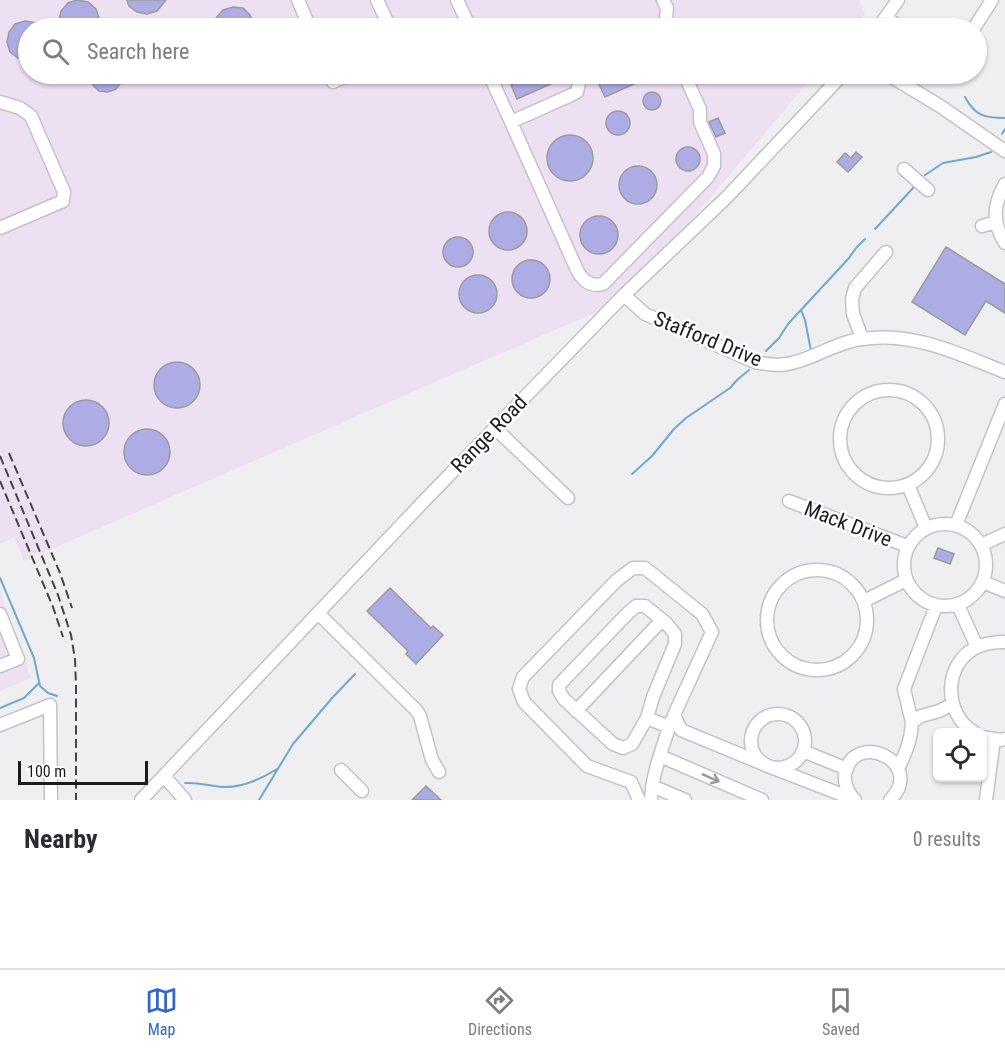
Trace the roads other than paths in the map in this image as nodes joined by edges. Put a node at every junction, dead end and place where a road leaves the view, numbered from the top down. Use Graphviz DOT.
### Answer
graph roads {
  1 [pos="298,0"];
  2 [pos="377,0"];
  3 [pos="457,0"];
  4 [pos="663,0"];
  5 [pos="898,0"];
  6 [pos="992,0"];
  7 [pos="306,18"];
  8 [pos="385,18"];
  9 [pos="465,18"];
  10 [pos="666,18"];
  11 [pos="886,18"];
  12 [pos="980,18"];
  13 [pos="494,84"];
  14 [pos="579,84"];
  15 [pos="689,84"];
  16 [pos="834,84"];
  17 [pos="904,84"];
  18 [pos="0,102"];
  19 [pos="511,122"];
  20 [pos="1005,151"];
  21 [pos="904,169"];
  22 [pos="1005,184"];
  23 [pos="928,190"];
  24 [pos="996,222"];
  25 [pos="982,226"];
  26 [pos="0,228"];
  27 [pos="1005,243"];
  28 [pos="886,252"];
  29 [pos="624,295"];
  30 [pos="862,338"];
  31 [pos="1005,372"];
  32 [pos="1005,404"];
  33 [pos="495,428"];
  34 [pos="908,485"];
  35 [pos="568,498"];
  36 [pos="789,501"];
  37 [pos="956,525"];
  38 [pos="926,528"];
  39 [pos="1005,534"];
  40 [pos="981,545"];
  41 [pos="907,546"];
  42 [pos="906,580"];
  43 [pos="983,582"];
  44 [pos="1005,591"];
  45 [pos="864,601"];
  46 [pos="958,605"];
  47 [pos="936,606"];
  48 [pos="318,613"];
  49 [pos="0,614"];
  50 [pos="662,620"];
  51 [pos="1005,642"];
  52 [pos="977,647"];
  53 [pos="0,666"];
  54 [pos="953,704"];
  55 [pos="576,711"];
  56 [pos="674,715"];
  57 [pos="646,718"];
  58 [pos="912,722"];
  59 [pos="0,725"];
  60 [pos="669,727"];
  61 [pos="968,728"];
  62 [pos="994,738"];
  63 [pos="803,751"];
  64 [pos="660,756"];
  65 [pos="768,766"];
  66 [pos="847,769"];
  67 [pos="898,769"];
  68 [pos="341,770"];
  69 [pos="439,772"];
  70 [pos="164,776"];
  71 [pos="652,786"];
  72 [pos="362,791"];
  73 [pos="896,798"];
  74 [pos="51,800"];
  75 [pos="141,800"];
  76 [pos="185,800"];
  77 [pos="639,800"];
  78 [pos="651,800"];
  79 [pos="685,800"];
  80 [pos="762,800"];
  81 [pos="853,800"];
  82 [pos="986,800"];
  1 -- 7 [label="street"];
  2 -- 8 [label="street"];
  3 -- 9 [label="street"];
  4 -- 10 [label="street"];
  5 -- 11 [label="street"];
  6 -- 12 [label="street"];
  13 -- 19 [label="street"];
  14 -- 19 [label="street"];
  15 -- 19 [label="street"];
  16 -- 29 [label="street, Range Road"];
  17 -- 20 [label="street"];
  18 -- 26 [label="street"];
  21 -- 23 [label="street"];
  22 -- 24 [label="street"];
  24 -- 25 [label="street"];
  24 -- 27 [label="street"];
  28 -- 30 [label="street"];
  29 -- 30 [label="street, Stafford Drive"];
  29 -- 33 [label="street, Range Road"];
  30 -- 31 [label="street, Stafford Drive"];
  32 -- 37 [label="street"];
  33 -- 35 [label="street"];
  33 -- 48 [label="street, Range Road"];
  34 -- 34 [label="street"];
  34 -- 38 [label="street, Mack Drive"];
  36 -- 41 [label="street, Mack Drive"];
  37 -- 38 [label="street, Mack Drive"];
  37 -- 40 [label="street"];
  38 -- 41 [label="street, Mack Drive"];
  39 -- 40 [label="street"];
  40 -- 43 [label="street"];
  41 -- 42 [label="street, Mack Drive"];
  42 -- 45 [label="street"];
  42 -- 47 [label="street"];
  43 -- 44 [label="street"];
  43 -- 46 [label="street"];
  45 -- 45 [label="street"];
  46 -- 47 [label="street"];
  46 -- 52 [label="street"];
  47 -- 58 [label="street"];
  48 -- 69 [label="street"];
  48 -- 70 [label="street, Range Road"];
  49 -- 53 [label="street"];
  50 -- 55 [label="street"];
  50 -- 55 [label="street"];
  50 -- 57 [label="street"];
  51 -- 52 [label="street"];
  52 -- 54 [label="street"];
  54 -- 58 [label="street"];
  54 -- 61 [label="street"];
  55 -- 57 [label="street"];
  56 -- 60 [label="street"];
  56 -- 65 [label="street"];
  56 -- 77 [label="street"];
  57 -- 60 [label="street"];
  58 -- 67 [label="street"];
  59 -- 74 [label="street"];
  60 -- 64 [label="street"];
  62 -- 82 [label="street"];
  63 -- 65 [label="street"];
  63 -- 65 [label="street"];
  63 -- 66 [label="street"];
  64 -- 71 [label="street"];
  64 -- 80 [label="street, one-way"];
  65 -- 81 [label="street"];
  66 -- 67 [label="street"];
  66 -- 81 [label="street"];
  67 -- 73 [label="street"];
  68 -- 72 [label="street"];
  70 -- 75 [label="street, Range Road"];
  70 -- 76 [label="street"];
  71 -- 78 [label="street"];
  71 -- 79 [label="street"];
}
